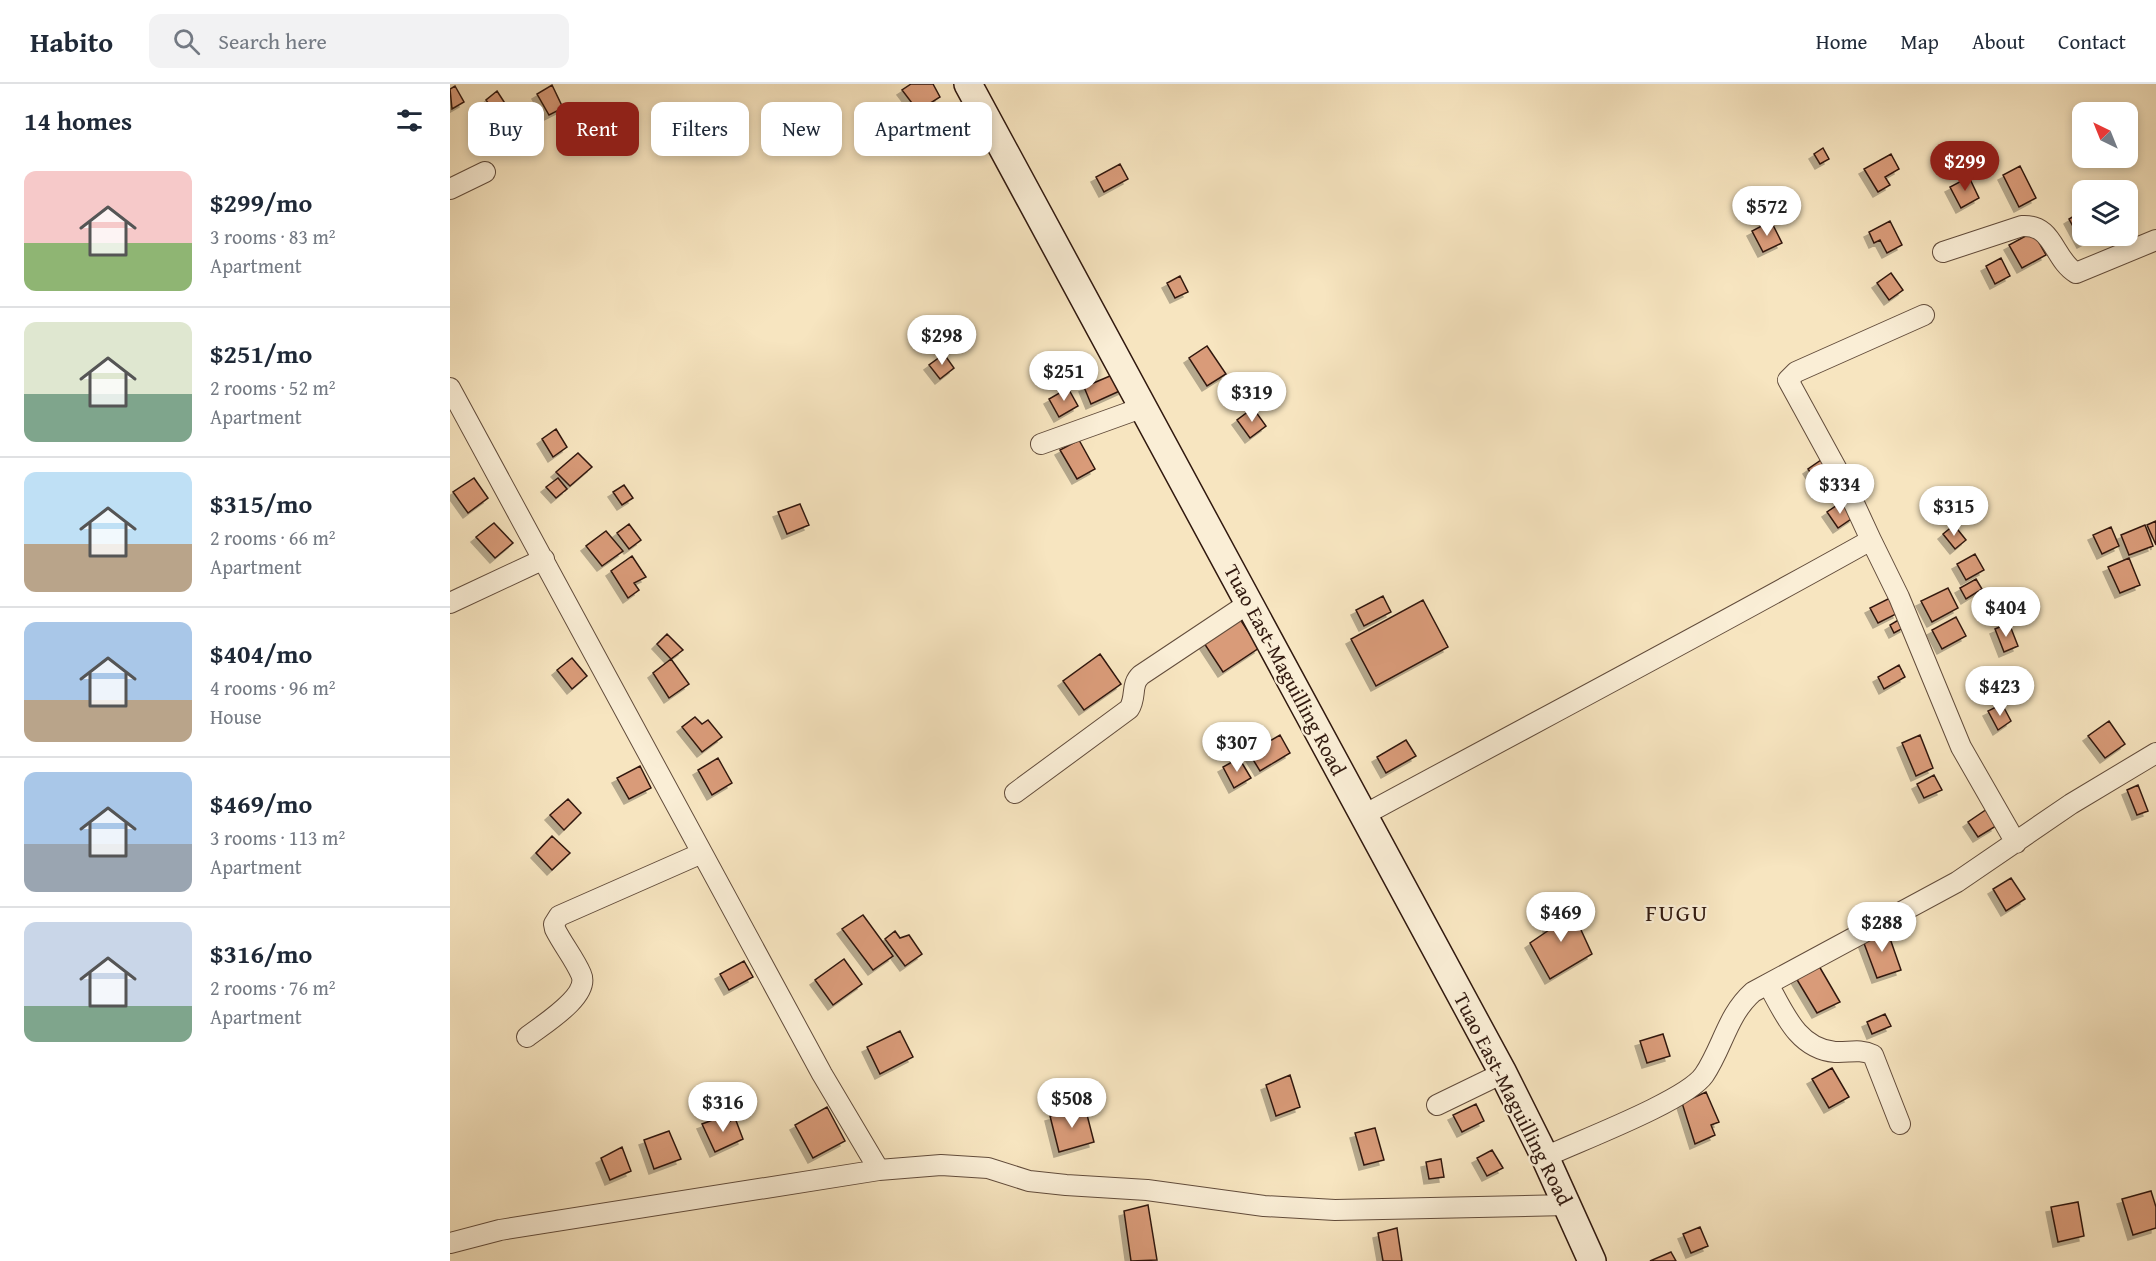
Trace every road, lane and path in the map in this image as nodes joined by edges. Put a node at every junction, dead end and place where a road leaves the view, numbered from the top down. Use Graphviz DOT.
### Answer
graph roads {
  1 [pos="968,84"];
  2 [pos="485,172"];
  3 [pos="450,189"];
  4 [pos="2156,240"];
  5 [pos="1942,252"];
  6 [pos="1924,315"];
  7 [pos="450,388"];
  8 [pos="1144,407"];
  9 [pos="1041,444"];
  10 [pos="1871,540"];
  11 [pos="544,559"];
  12 [pos="450,603"];
  13 [pos="1249,603"];
  14 [pos="2156,753"];
  15 [pos="1015,793"];
  16 [pos="1362,816"];
  17 [pos="2016,843"];
  18 [pos="702,853"];
  19 [pos="1768,984"];
  20 [pos="527,1037"];
  21 [pos="1503,1073"];
  22 [pos="1437,1105"];
  23 [pos="1900,1124"];
  24 [pos="1545,1157"];
  25 [pos="879,1170"];
  26 [pos="1567,1205"];
  27 [pos="450,1244"];
  28 [pos="1592,1261"];
  1 -- 8 [label="main road, Tuao East-Maguilling Road"];
  2 -- 3 [label="street"];
  4 -- 5 [label="street"];
  6 -- 10 [label="street"];
  7 -- 11 [label="street"];
  8 -- 9 [label="street"];
  8 -- 13 [label="main road, Tuao East-Maguilling Road"];
  10 -- 16 [label="street"];
  10 -- 17 [label="street"];
  11 -- 12 [label="street"];
  11 -- 18 [label="street"];
  13 -- 15 [label="street"];
  13 -- 16 [label="main road, Tuao East-Maguilling Road"];
  14 -- 17 [label="street"];
  16 -- 21 [label="main road, Tuao East-Maguilling Road"];
  17 -- 19 [label="street"];
  18 -- 20 [label="street"];
  18 -- 25 [label="street"];
  19 -- 23 [label="street"];
  19 -- 24 [label="street"];
  21 -- 22 [label="street"];
  21 -- 24 [label="main road, Tuao East-Maguilling Road"];
  24 -- 26 [label="main road, Tuao East-Maguilling Road"];
  25 -- 26 [label="street"];
  25 -- 27 [label="street"];
  26 -- 28 [label="main road, Tuao East-Maguilling Road"];
}
